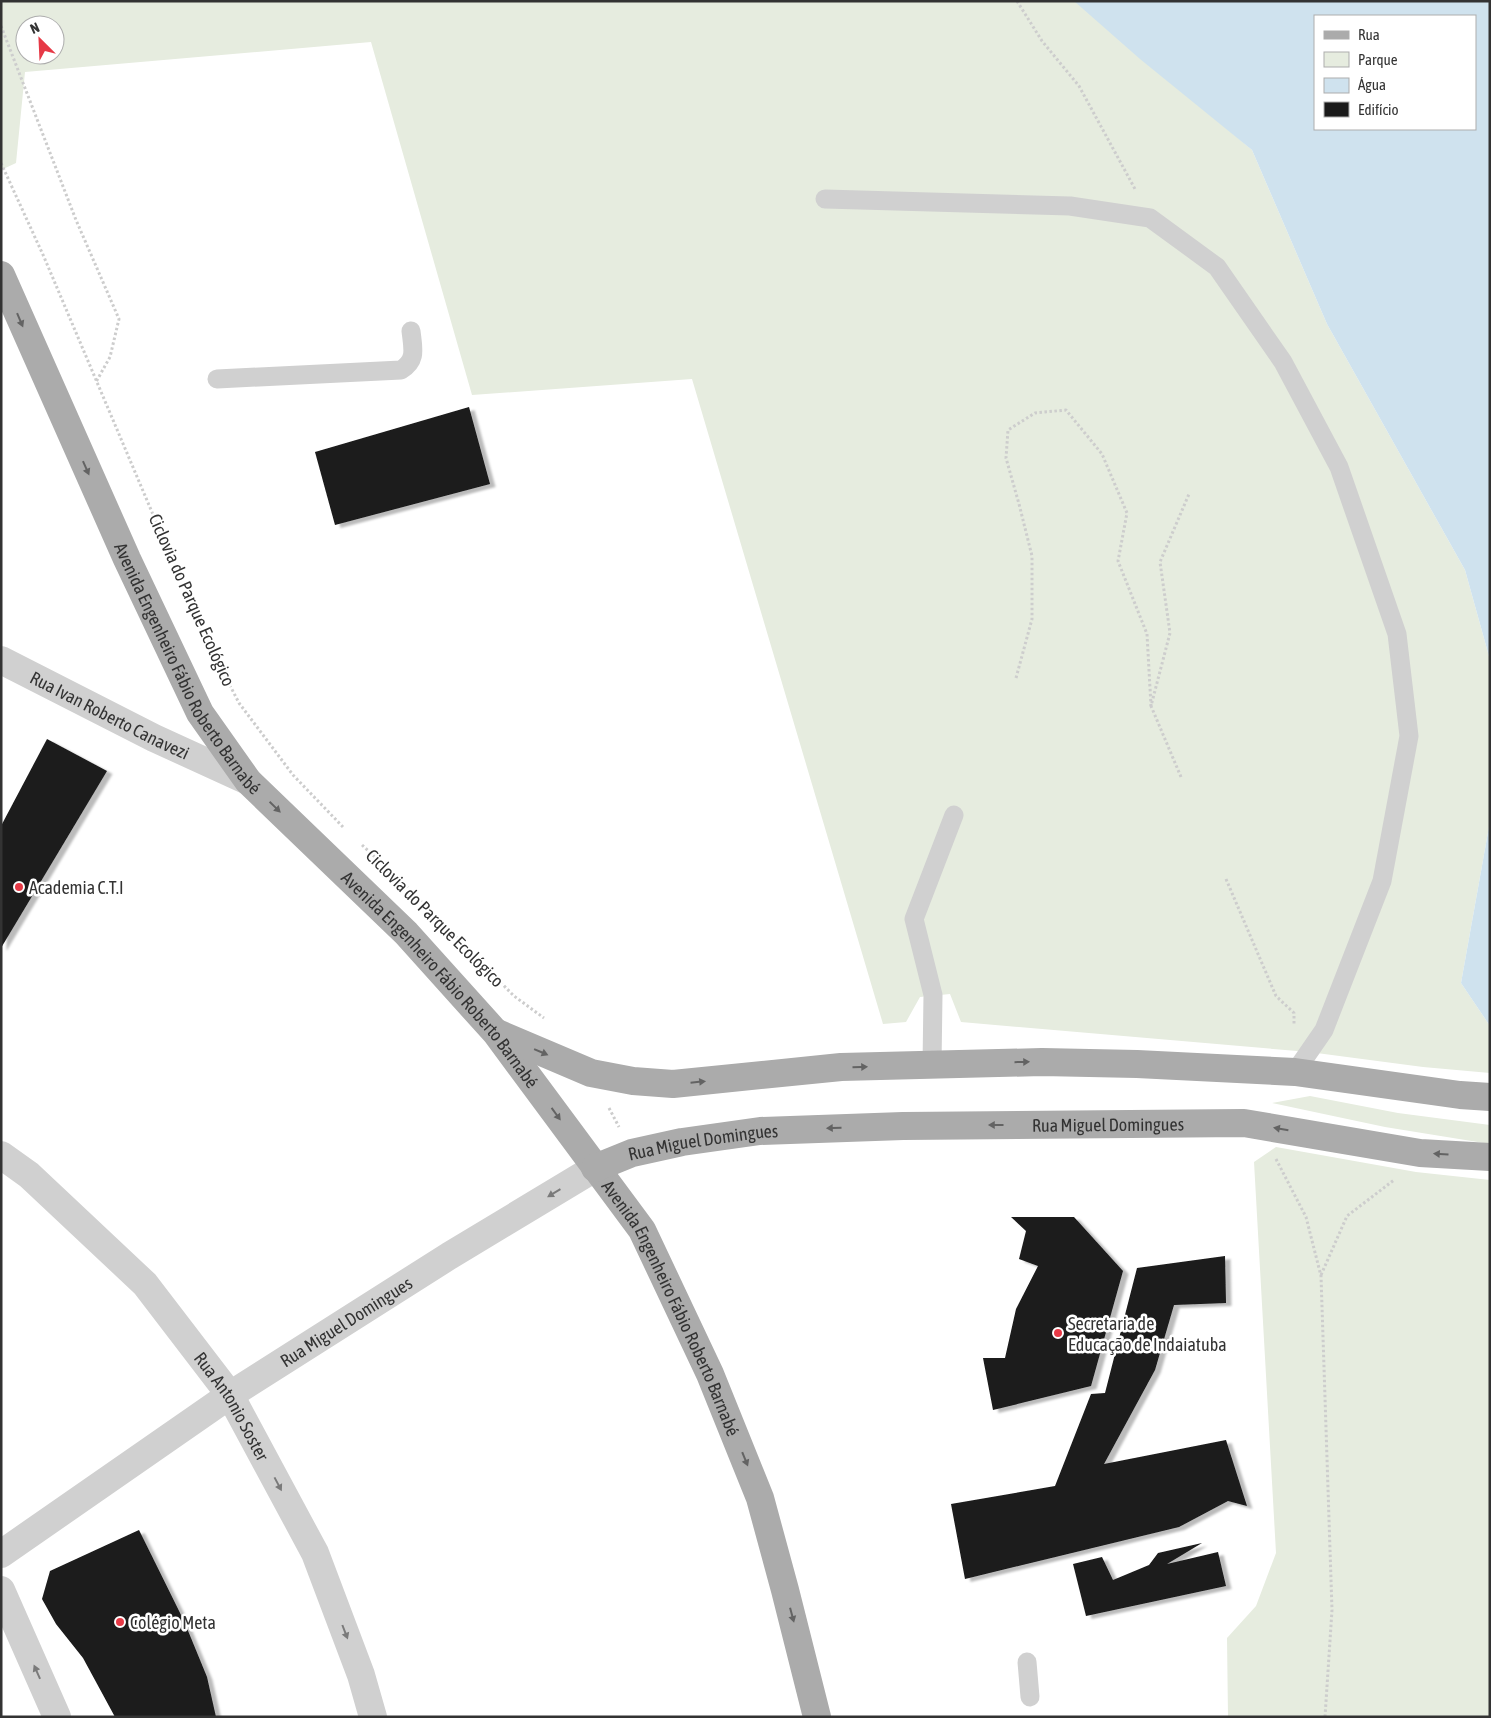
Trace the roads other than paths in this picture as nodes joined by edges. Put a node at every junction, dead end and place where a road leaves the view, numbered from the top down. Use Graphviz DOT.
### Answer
graph roads {
  1 [pos="824,200"];
  2 [pos="1,275"];
  3 [pos="411,331"];
  4 [pos="217,379"];
  5 [pos="1,660"];
  6 [pos="248,781"];
  7 [pos="954,815"];
  8 [pos="496,1032"];
  9 [pos="932,1065"];
  10 [pos="1295,1072"];
  11 [pos="1490,1097"];
  12 [pos="1,1155"];
  13 [pos="1490,1157"];
  14 [pos="595,1168"];
  15 [pos="230,1395"];
  16 [pos="1,1554"];
  17 [pos="1,1590"];
  18 [pos="1027,1662"];
  19 [pos="1030,1697"];
  20 [pos="57,1717"];
  21 [pos="373,1717"];
  22 [pos="817,1717"];
  1 -- 10 [label="lane"];
  2 -- 6 [label="main road, Avenida Engenheiro Fábio Roberto Barnabé, one-way"];
  3 -- 4 [label="lane"];
  5 -- 6 [label="street, Rua Ivan Roberto Canavezi"];
  6 -- 8 [label="main road, Avenida Engenheiro Fábio Roberto Barnabé, one-way"];
  7 -- 9 [label="lane"];
  8 -- 9 [label="main road, one-way"];
  8 -- 14 [label="main road, Avenida Engenheiro Fábio Roberto Barnabé, one-way"];
  9 -- 10 [label="main road, one-way"];
  10 -- 11 [label="main road"];
  12 -- 15 [label="street, Rua Antonio Soster"];
  13 -- 14 [label="main road, Rua Miguel Domingues, one-way"];
  14 -- 15 [label="street, Rua Miguel Domingues, one-way"];
  14 -- 22 [label="main road, Avenida Engenheiro Fábio Roberto Barnabé, one-way"];
  15 -- 16 [label="street, Rua Miguel Domingues"];
  15 -- 21 [label="street, Rua Antonio Soster, one-way"];
  20 -- 17 [label="street, one-way"];
  18 -- 19 [label="lane"];
}
